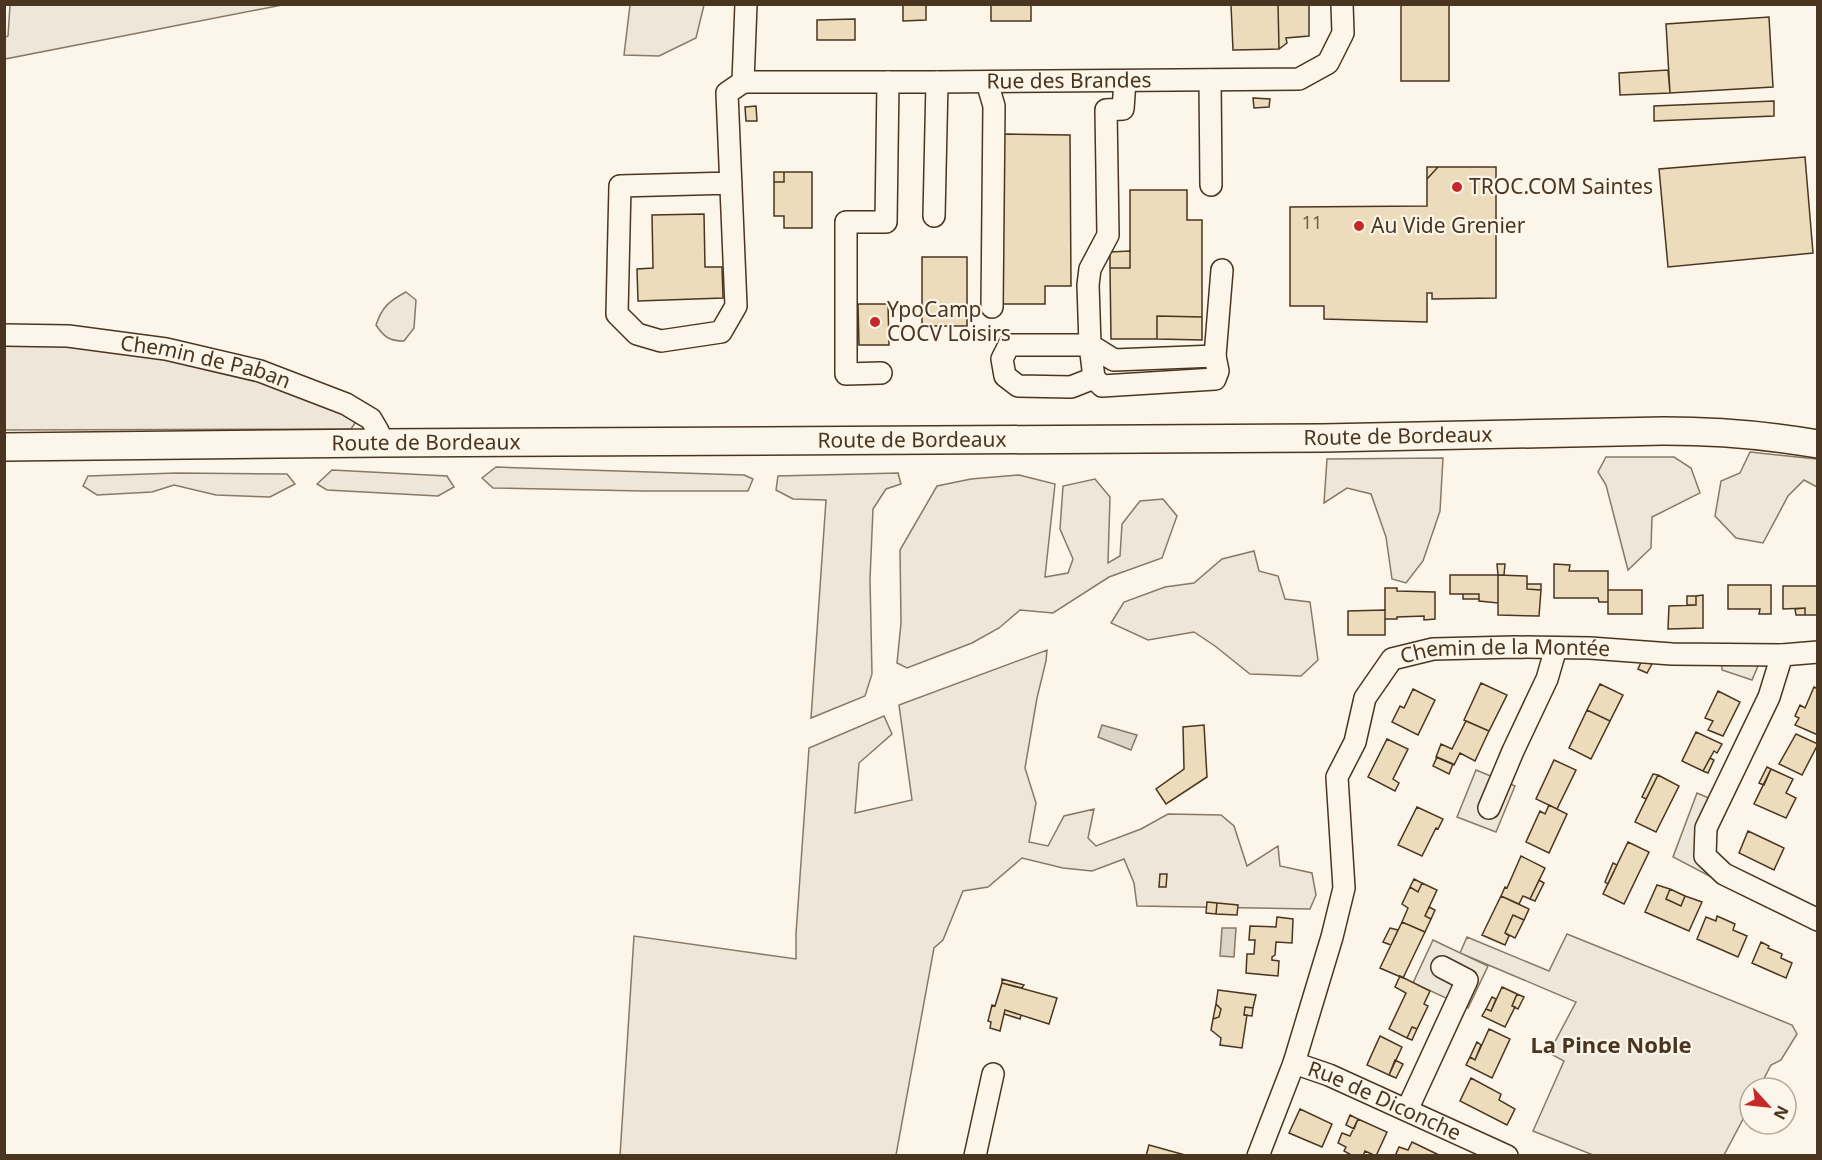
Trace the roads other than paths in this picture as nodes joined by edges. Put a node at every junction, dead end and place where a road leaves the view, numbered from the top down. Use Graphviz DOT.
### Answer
graph roads {
  1 [pos="746,4"];
  2 [pos="1342,4"];
  3 [pos="1210,80"];
  4 [pos="1125,81"];
  5 [pos="743,82"];
  6 [pos="888,82"];
  7 [pos="937,82"];
  8 [pos="987,82"];
  9 [pos="731,183"];
  10 [pos="1210,185"];
  11 [pos="934,216"];
  12 [pos="1222,270"];
  13 [pos="992,307"];
  14 [pos="4,335"];
  15 [pos="1090,345"];
  16 [pos="1215,356"];
  17 [pos="881,372"];
  18 [pos="1094,378"];
  19 [pos="382,443"];
  20 [pos="1818,444"];
  21 [pos="4,447"];
  22 [pos="1556,648"];
  23 [pos="1818,652"];
  24 [pos="1782,655"];
  25 [pos="1489,808"];
  26 [pos="1818,920"];
  27 [pos="1442,967"];
  28 [pos="1294,1063"];
  29 [pos="993,1074"];
  30 [pos="1407,1110"];
  31 [pos="975,1155"];
  32 [pos="1258,1155"];
  33 [pos="1507,1155"];
  1 -- 5 [label="street"];
  2 -- 3 [label="street, Rue des Brandes"];
  3 -- 4 [label="street, Rue des Brandes"];
  3 -- 10 [label="street"];
  4 -- 8 [label="street, Rue des Brandes"];
  4 -- 15 [label="street"];
  5 -- 6 [label="street, Rue des Brandes"];
  5 -- 9 [label="street"];
  6 -- 7 [label="street, Rue des Brandes"];
  6 -- 17 [label="street"];
  7 -- 8 [label="street, Rue des Brandes"];
  7 -- 11 [label="street"];
  8 -- 13 [label="street"];
  9 -- 9 [label="street"];
  12 -- 16 [label="street"];
  14 -- 19 [label="street, Chemin de Paban"];
  15 -- 16 [label="street"];
  15 -- 18 [label="street"];
  15 -- 18 [label="street"];
  16 -- 18 [label="street"];
  19 -- 20 [label="main road, Route de Bordeaux"];
  19 -- 21 [label="main road, Route de Bordeaux"];
  22 -- 24 [label="street, Chemin de la Montée"];
  22 -- 25 [label="street"];
  22 -- 28 [label="street, Chemin de la Montée"];
  23 -- 24 [label="street, Chemin de la Montée"];
  24 -- 26 [label="street"];
  27 -- 30 [label="street"];
  28 -- 30 [label="street, Rue de Diconche"];
  28 -- 32 [label="street, Chemin de la Montée"];
  29 -- 31 [label="street"];
  30 -- 33 [label="street, Rue de Diconche"];
}
